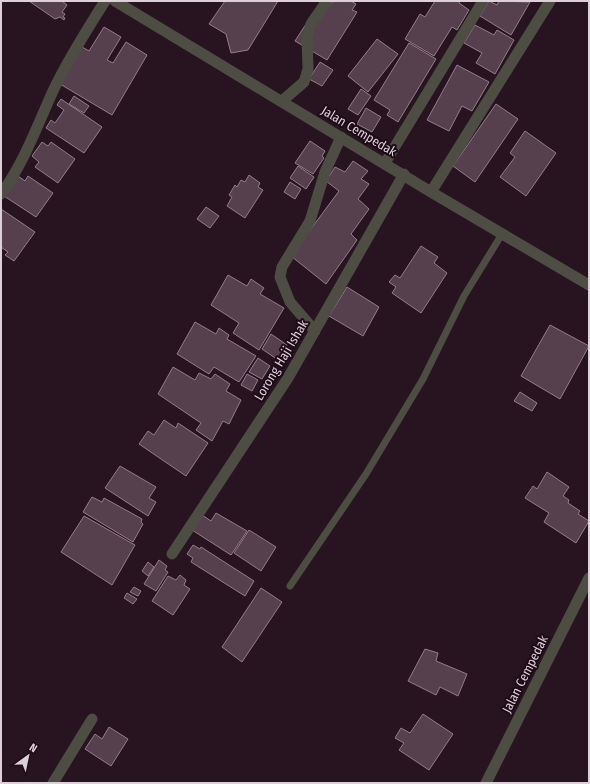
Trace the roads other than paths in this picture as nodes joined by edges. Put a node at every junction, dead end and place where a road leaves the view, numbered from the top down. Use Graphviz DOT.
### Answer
graph roads {
  1 [pos="105,1"];
  2 [pos="115,1"];
  3 [pos="327,1"];
  4 [pos="482,1"];
  5 [pos="550,1"];
  6 [pos="282,101"];
  7 [pos="341,137"];
  8 [pos="385,163"];
  9 [pos="404,174"];
  10 [pos="431,192"];
  11 [pos="1,194"];
  12 [pos="502,234"];
  13 [pos="589,285"];
  14 [pos="315,331"];
  15 [pos="172,554"];
  16 [pos="589,578"];
  17 [pos="290,586"];
  18 [pos="92,718"];
  19 [pos="53,783"];
  20 [pos="486,783"];
  1 -- 11 [label="street"];
  2 -- 6 [label="street, Jalan Cempedak"];
  3 -- 6 [label="street"];
  4 -- 8 [label="street"];
  5 -- 10 [label="street"];
  6 -- 7 [label="street, Jalan Cempedak"];
  7 -- 8 [label="street, Jalan Cempedak"];
  7 -- 14 [label="street"];
  8 -- 9 [label="street, Jalan Cempedak"];
  9 -- 10 [label="street, Jalan Cempedak"];
  9 -- 14 [label="street, Lorong Haji Ishak"];
  10 -- 12 [label="street, Jalan Cempedak"];
  12 -- 13 [label="street, Jalan Cempedak"];
  12 -- 17 [label="lane"];
  14 -- 15 [label="street, Lorong Haji Ishak"];
  16 -- 20 [label="street, Jalan Cempedak"];
  18 -- 19 [label="street"];
}
